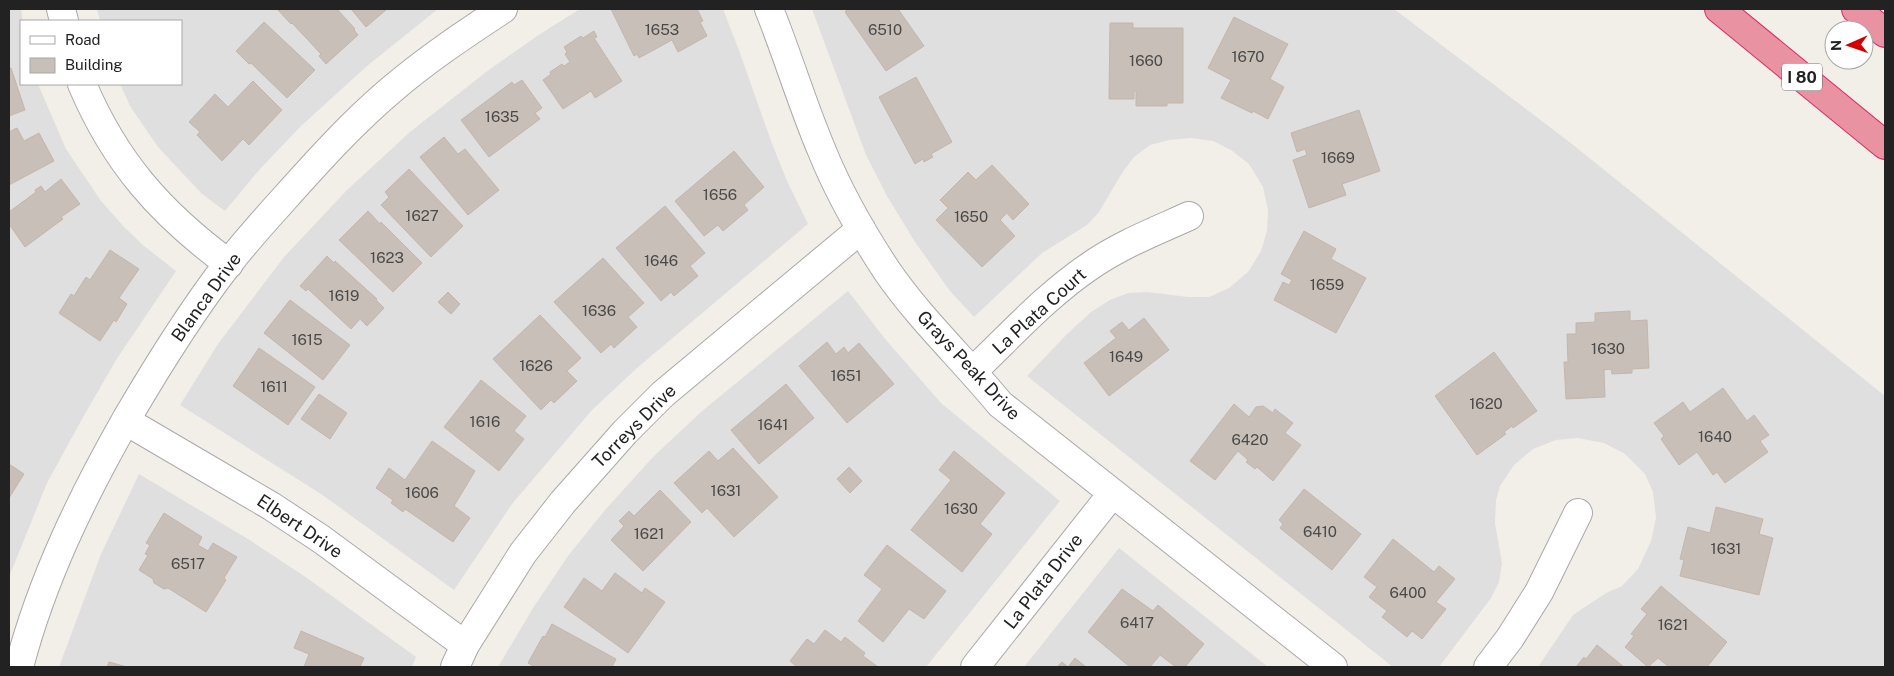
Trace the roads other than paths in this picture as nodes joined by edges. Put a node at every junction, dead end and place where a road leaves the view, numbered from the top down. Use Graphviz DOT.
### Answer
graph roads {
  1 [pos="503,9"];
  2 [pos="769,9"];
  3 [pos="1719,9"];
  4 [pos="1856,9"];
  5 [pos="1885,33"];
  6 [pos="82,85"];
  7 [pos="1885,145"];
  8 [pos="1189,216"];
  9 [pos="862,229"];
  10 [pos="228,264"];
  11 [pos="973,371"];
  12 [pos="126,420"];
  13 [pos="1112,494"];
  14 [pos="1578,513"];
  15 [pos="20,620"];
  16 [pos="460,656"];
  17 [pos="18,667"];
  18 [pos="975,667"];
  19 [pos="1334,667"];
  20 [pos="1488,667"];
  1 -- 10 [label="street, Blanca Drive"];
  2 -- 9 [label="street, Grays Peak Drive"];
  3 -- 7 [label="highway, I 80"];
  4 -- 5 [label="highway"];
  6 -- 10 [label="street"];
  8 -- 11 [label="street, La Plata Court"];
  9 -- 11 [label="street, Grays Peak Drive"];
  9 -- 16 [label="street, Torreys Drive"];
  10 -- 12 [label="street, Blanca Drive"];
  11 -- 13 [label="street, Grays Peak Drive"];
  12 -- 15 [label="street, Blanca Drive"];
  12 -- 16 [label="street, Elbert Drive"];
  13 -- 18 [label="street, La Plata Drive"];
  13 -- 19 [label="street, Grays Peak Drive"];
  14 -- 20 [label="street"];
  15 -- 17 [label="street, Blanca Drive"];
}
